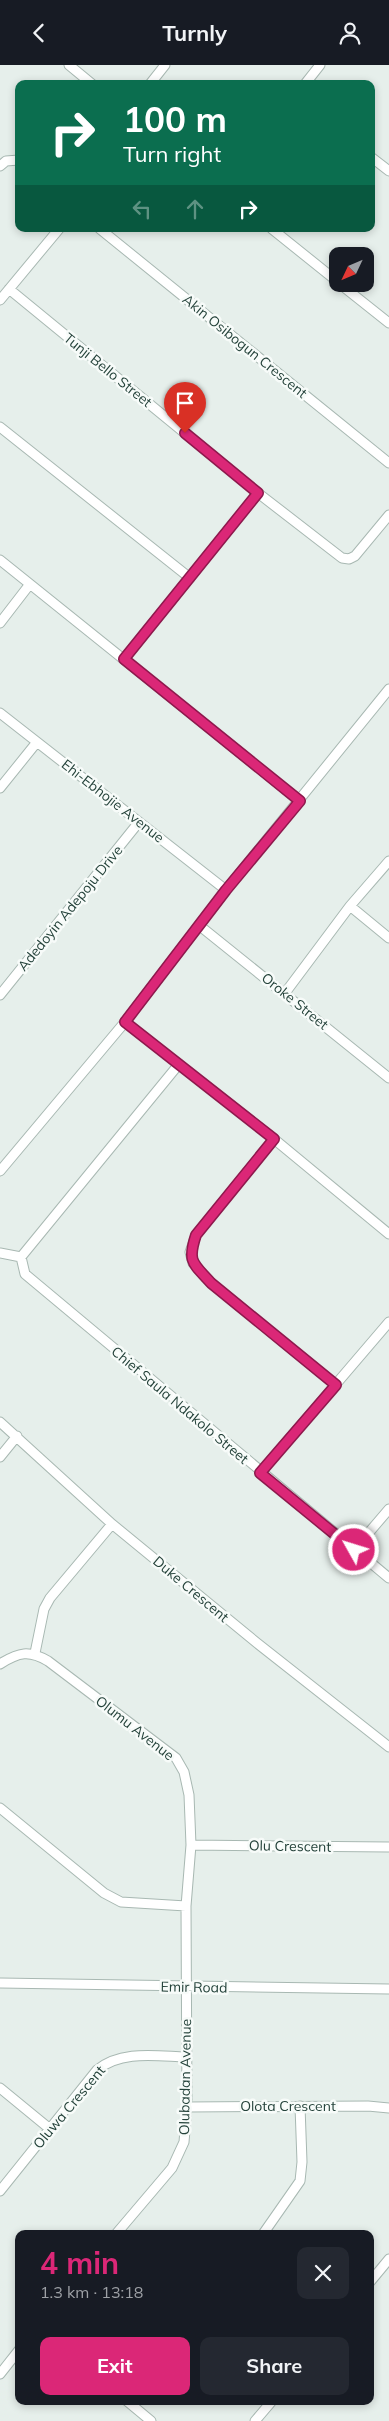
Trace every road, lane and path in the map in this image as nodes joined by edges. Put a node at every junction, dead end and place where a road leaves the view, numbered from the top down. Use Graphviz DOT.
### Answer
graph roads {
  1 [pos="69,65"];
  2 [pos="165,65"];
  3 [pos="320,65"];
  4 [pos="87,80"];
  5 [pos="153,80"];
  6 [pos="308,80"];
  7 [pos="15,160"];
  8 [pos="375,160"];
  9 [pos="0,166"];
  10 [pos="389,171"];
  11 [pos="56,232"];
  12 [pos="104,232"];
  13 [pos="276,232"];
  14 [pos="329,275"];
  15 [pos="9,289"];
  16 [pos="352,293"];
  17 [pos="0,300"];
  18 [pos="389,323"];
  19 [pos="1,430"];
  20 [pos="389,463"];
  21 [pos="258,493"];
  22 [pos="389,515"];
  23 [pos="0,560"];
  24 [pos="190,578"];
  25 [pos="30,585"];
  26 [pos="0,623"];
  27 [pos="124,659"];
  28 [pos="389,689"];
  29 [pos="0,713"];
  30 [pos="38,742"];
  31 [pos="0,788"];
  32 [pos="300,801"];
  33 [pos="139,822"];
  34 [pos="389,861"];
  35 [pos="226,890"];
  36 [pos="350,906"];
  37 [pos="200,926"];
  38 [pos="389,938"];
  39 [pos="285,993"];
  40 [pos="0,995"];
  41 [pos="125,1022"];
  42 [pos="179,1064"];
  43 [pos="389,1078"];
  44 [pos="274,1139"];
  45 [pos="0,1171"];
  46 [pos="389,1234"];
  47 [pos="0,1253"];
  48 [pos="21,1257"];
  49 [pos="389,1322"];
  50 [pos="336,1385"];
  51 [pos="0,1422"];
  52 [pos="17,1436"];
  53 [pos="0,1457"];
  54 [pos="260,1473"];
  55 [pos="389,1509"];
  56 [pos="112,1524"];
  57 [pos="354,1550"];
  58 [pos="389,1579"];
  59 [pos="35,1653"];
  60 [pos="0,1664"];
  61 [pos="389,1747"];
  62 [pos="0,1807"];
  63 [pos="191,1845"];
  64 [pos="389,1847"];
  65 [pos="186,1906"];
  66 [pos="0,1983"];
  67 [pos="186,1987"];
  68 [pos="389,1989"];
  69 [pos="185,2057"];
  70 [pos="0,2088"];
  71 [pos="300,2106"];
  72 [pos="187,2107"];
  73 [pos="389,2108"];
  74 [pos="50,2129"];
  75 [pos="0,2191"];
  76 [pos="119,2230"];
  77 [pos="267,2230"];
  78 [pos="389,2259"];
  79 [pos="374,2278"];
  80 [pos="15,2355"];
  81 [pos="0,2374"];
  82 [pos="132,2405"];
  83 [pos="269,2405"];
  84 [pos="151,2421"];
  85 [pos="256,2421"];
  1 -- 4 [label="street"];
  2 -- 5 [label="street"];
  3 -- 6 [label="street"];
  7 -- 9 [label="street"];
  8 -- 10 [label="street"];
  11 -- 15 [label="street"];
  12 -- 20 [label="street, Akin Osibogun Crescent"];
  13 -- 14 [label="street"];
  15 -- 17 [label="street"];
  15 -- 21 [label="street, Tunji Bello Street"];
  16 -- 18 [label="street"];
  19 -- 24 [label="street"];
  21 -- 22 [label="street, Tunji Bello Street"];
  21 -- 24 [label="street"];
  23 -- 25 [label="street"];
  24 -- 27 [label="street"];
  25 -- 26 [label="street"];
  25 -- 27 [label="street"];
  27 -- 32 [label="street"];
  28 -- 32 [label="street"];
  29 -- 30 [label="street, Ehi-Ebhojie Avenue"];
  30 -- 31 [label="street"];
  30 -- 33 [label="street, Ehi-Ebhojie Avenue"];
  32 -- 35 [label="street"];
  33 -- 35 [label="street, Ehi-Ebhojie Avenue"];
  33 -- 40 [label="street, Adedoyin Adepoju Drive"];
  34 -- 36 [label="street"];
  35 -- 37 [label="street"];
  36 -- 38 [label="street"];
  36 -- 39 [label="street"];
  37 -- 39 [label="street, Oroke Street"];
  37 -- 41 [label="street"];
  39 -- 43 [label="street, Oroke Street"];
  41 -- 42 [label="street"];
  41 -- 45 [label="street"];
  42 -- 44 [label="street"];
  42 -- 48 [label="street"];
  44 -- 46 [label="street"];
  44 -- 50 [label="street"];
  47 -- 48 [label="street"];
  48 -- 54 [label="street, Chief Saula Ndakolo Street"];
  49 -- 50 [label="street"];
  50 -- 54 [label="street"];
  51 -- 52 [label="street, Duke Crescent"];
  52 -- 53 [label="street"];
  52 -- 56 [label="street, Duke Crescent"];
  54 -- 57 [label="street, Chief Saula Ndakolo Street"];
  55 -- 57 [label="street"];
  56 -- 59 [label="street"];
  56 -- 61 [label="street, Duke Crescent"];
  57 -- 58 [label="street, Chief Saula Ndakolo Street"];
  59 -- 60 [label="street"];
  59 -- 63 [label="street, Olumu Avenue"];
  62 -- 65 [label="street"];
  63 -- 64 [label="street, Olu Crescent"];
  63 -- 65 [label="street, Olumu Avenue"];
  65 -- 67 [label="street, Olumu Avenue"];
  66 -- 67 [label="street, Emir Road"];
  67 -- 68 [label="street, Emir Road"];
  67 -- 69 [label="street, Olubadan Avenue"];
  69 -- 72 [label="street, Olubadan Avenue"];
  69 -- 74 [label="street, Oluwa Crescent"];
  70 -- 74 [label="street"];
  71 -- 72 [label="street, Olota Crescent"];
  71 -- 73 [label="street, Olota Crescent"];
  71 -- 77 [label="street"];
  72 -- 76 [label="street, Olubadan Avenue"];
  74 -- 75 [label="street, Oluwa Crescent"];
  78 -- 79 [label="street"];
  80 -- 81 [label="street"];
  82 -- 84 [label="street"];
  83 -- 85 [label="street"];
}
